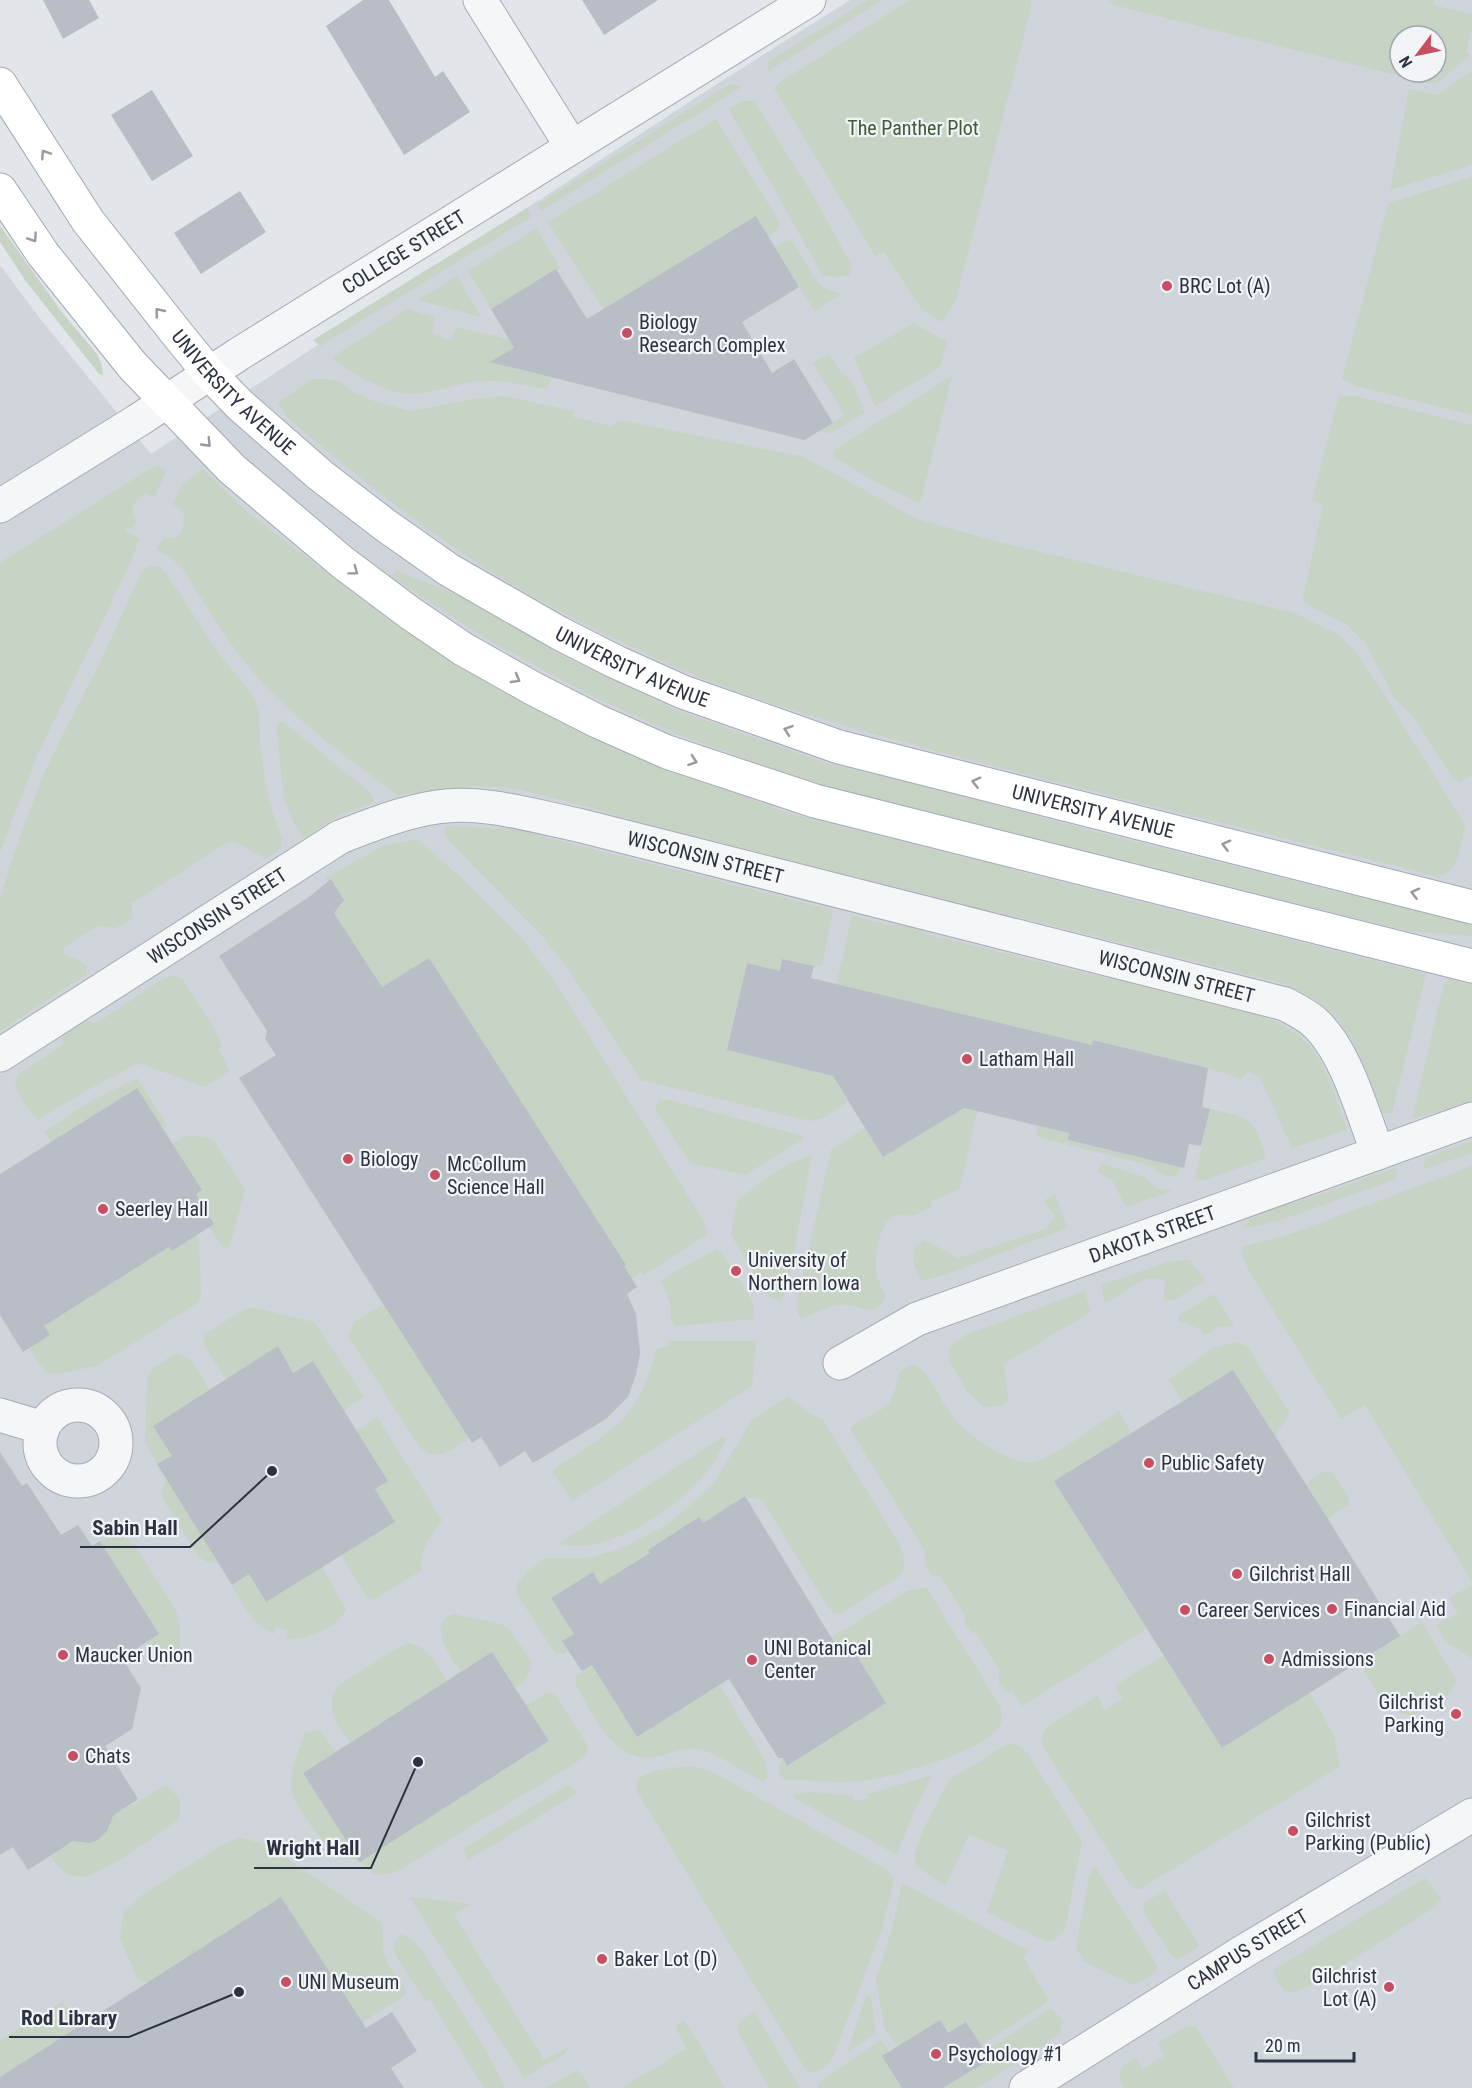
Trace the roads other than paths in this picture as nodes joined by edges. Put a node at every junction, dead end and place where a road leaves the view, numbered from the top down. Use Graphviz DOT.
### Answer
graph roads {
  1 [pos="480,0"];
  2 [pos="809,0"];
  3 [pos="0,84"];
  4 [pos="572,147"];
  5 [pos="0,190"];
  6 [pos="209,373"];
  7 [pos="166,402"];
  8 [pos="0,506"];
  9 [pos="1472,907"];
  10 [pos="1472,966"];
  11 [pos="0,1055"];
  12 [pos="1472,1119"];
  13 [pos="1378,1153"];
  14 [pos="840,1363"];
  15 [pos="0,1415"];
  16 [pos="43,1428"];
  17 [pos="1472,1815"];
  18 [pos="1026,2088"];
  1 -- 4 [label="street"];
  2 -- 4 [label="street, COLLEGE STREET"];
  6 -- 3 [label="main road, UNIVERSITY AVENUE, one-way"];
  4 -- 6 [label="street, COLLEGE STREET"];
  5 -- 7 [label="main road, one-way"];
  6 -- 7 [label="street, COLLEGE STREET"];
  9 -- 6 [label="main road, UNIVERSITY AVENUE, one-way"];
  7 -- 8 [label="street, COLLEGE STREET"];
  7 -- 10 [label="main road, one-way"];
  11 -- 13 [label="street, WISCONSIN STREET"];
  12 -- 13 [label="street, DAKOTA STREET"];
  13 -- 14 [label="street, DAKOTA STREET"];
  15 -- 16 [label="street"];
  17 -- 18 [label="street, CAMPUS STREET"];
}
